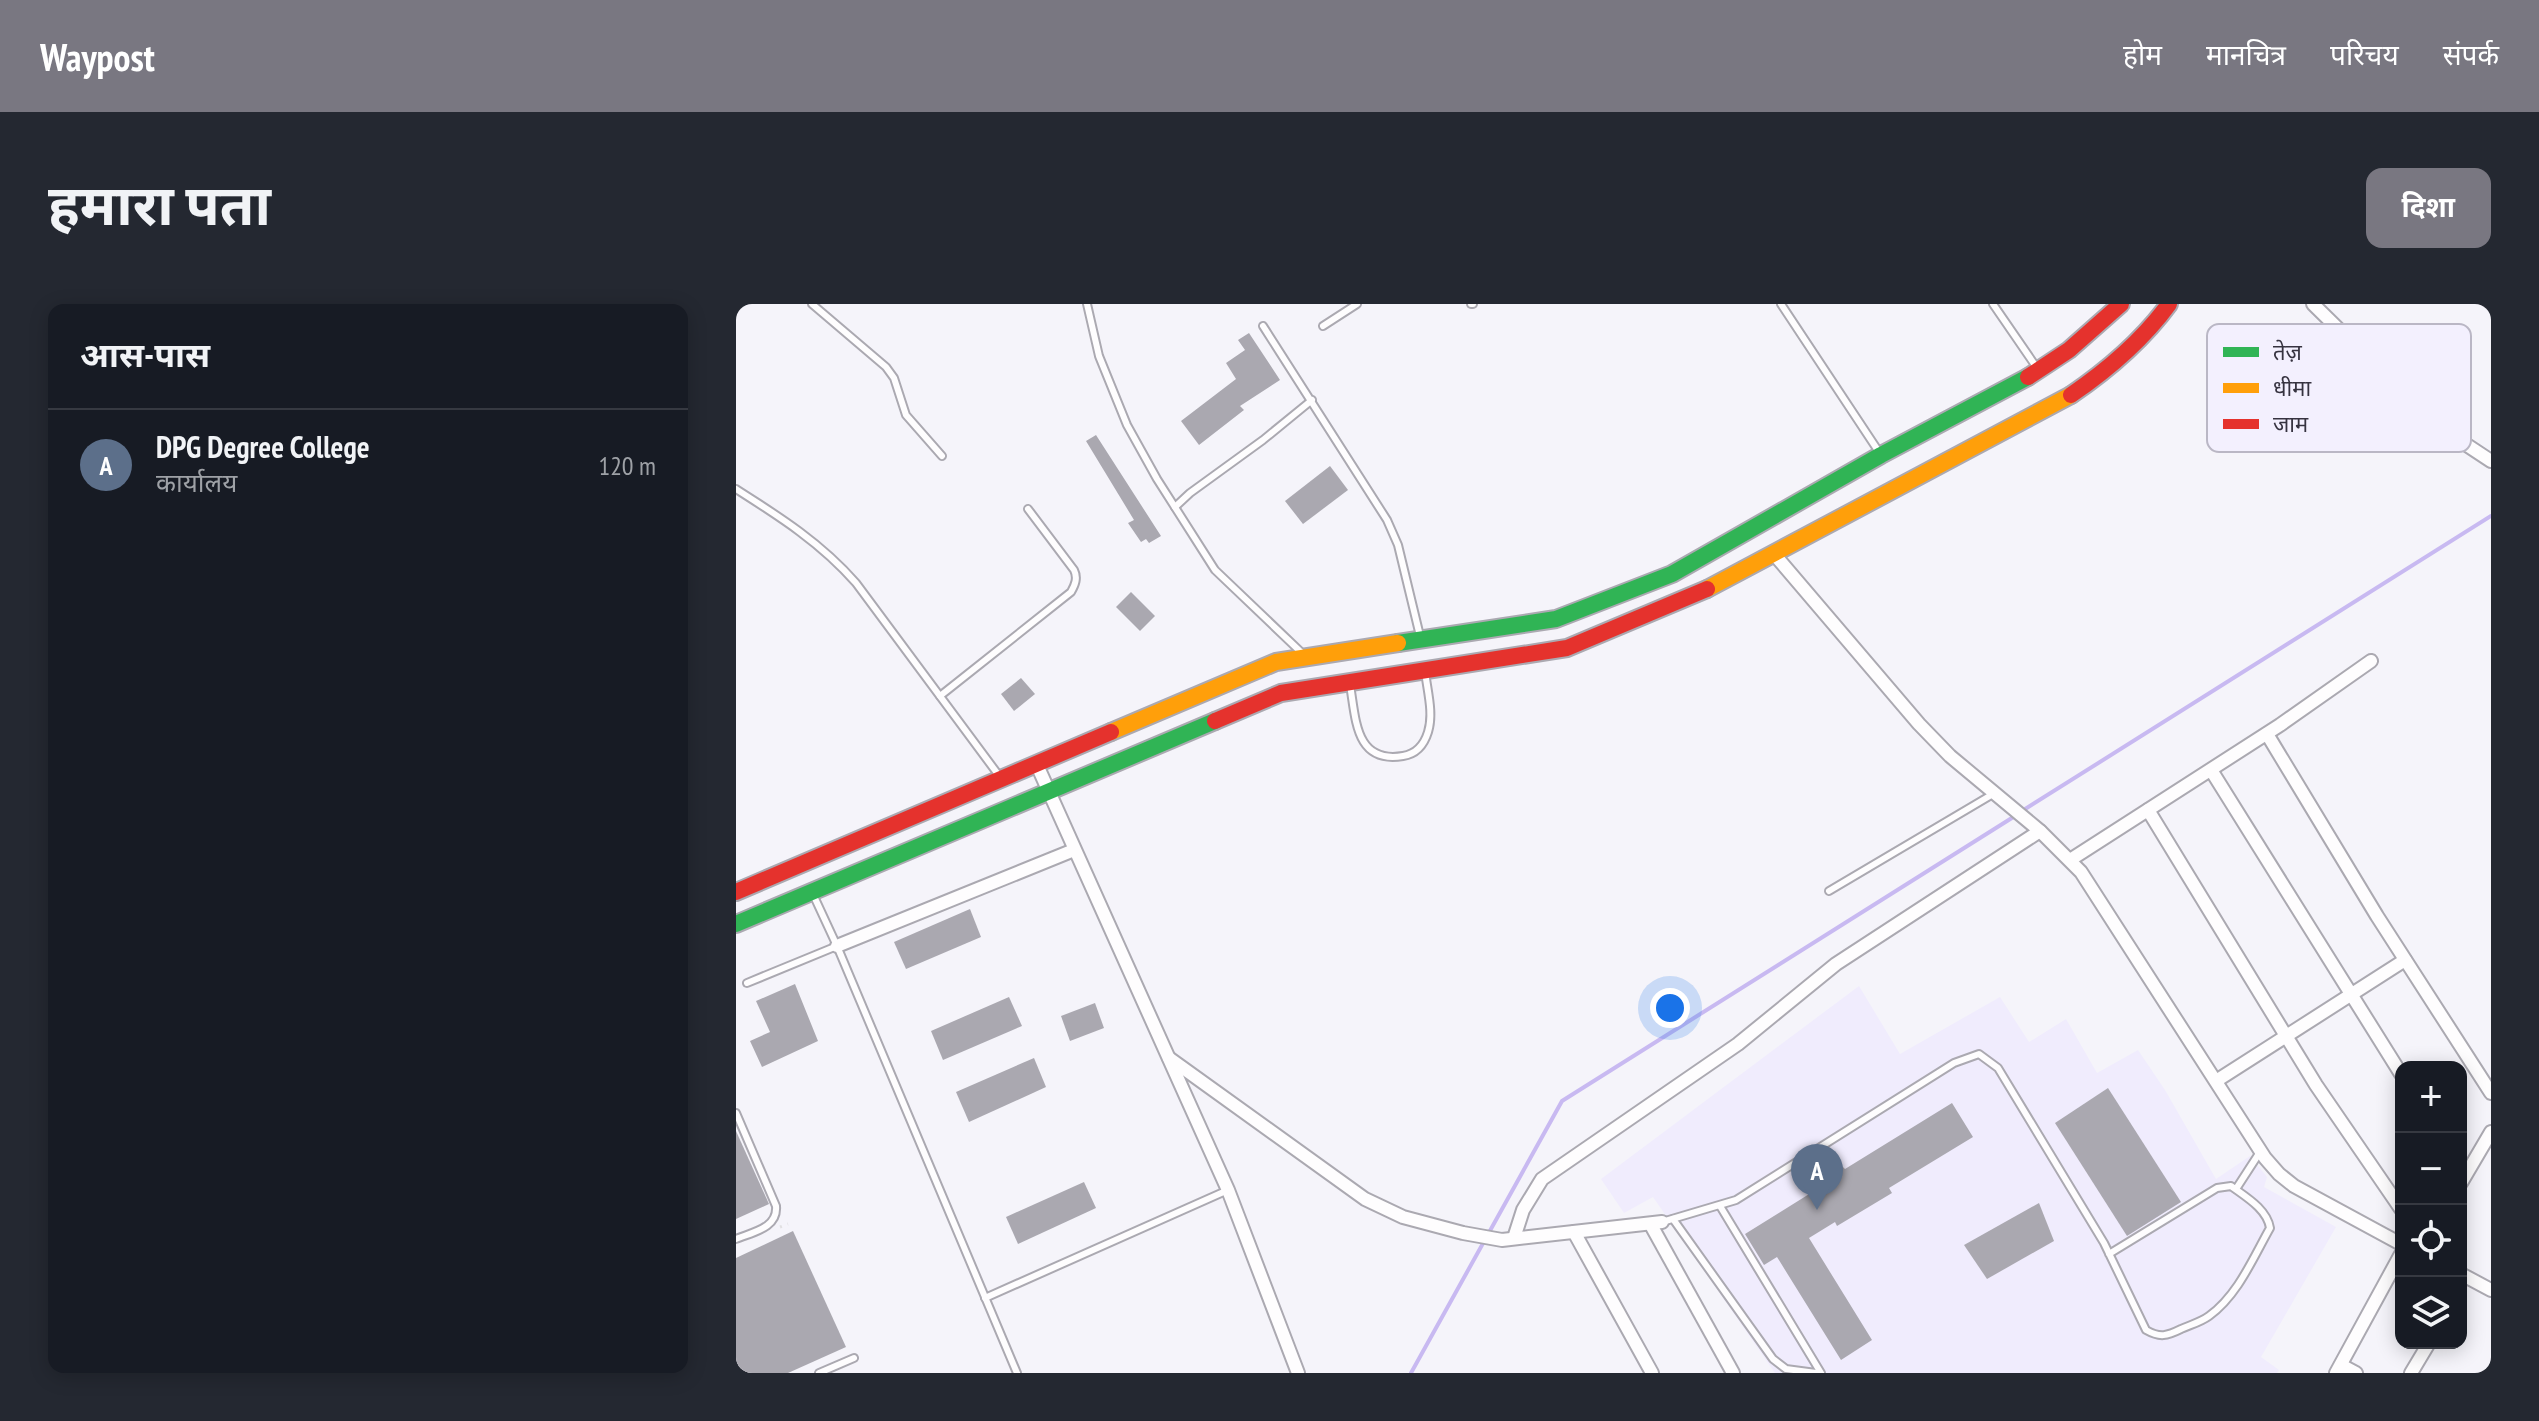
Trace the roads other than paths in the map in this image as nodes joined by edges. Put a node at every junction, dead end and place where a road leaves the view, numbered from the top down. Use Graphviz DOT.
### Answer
graph roads {
  1 [pos="812,304"];
  2 [pos="1087,304"];
  3 [pos="1357,304"];
  4 [pos="1781,304"];
  5 [pos="1993,304"];
  6 [pos="2121,304"];
  7 [pos="2169,304"];
  8 [pos="2313,304"];
  9 [pos="2333,324"];
  10 [pos="1263,326"];
  11 [pos="1323,326"];
  12 [pos="2039,371"];
  13 [pos="1312,400"];
  14 [pos="2471,448"];
  15 [pos="1881,455"];
  16 [pos="942,456"];
  17 [pos="2491,461"];
  18 [pos="736,489"];
  19 [pos="1175,507"];
  20 [pos="1028,509"];
  21 [pos="1774,554"];
  22 [pos="1464,633"];
  23 [pos="1421,640"];
  24 [pos="1307,658"];
  25 [pos="2371,661"];
  26 [pos="1471,663"];
  27 [pos="1425,671"];
  28 [pos="1349,682"];
  29 [pos="940,696"];
  30 [pos="2267,734"];
  31 [pos="1037,765"];
  32 [pos="2211,770"];
  33 [pos="1002,780"];
  34 [pos="1048,792"];
  35 [pos="1993,794"];
  36 [pos="2148,810"];
  37 [pos="2040,831"];
  38 [pos="1074,850"];
  39 [pos="2070,860"];
  40 [pos="1829,891"];
  41 [pos="736,892"];
  42 [pos="812,892"];
  43 [pos="736,924"];
  44 [pos="837,946"];
  45 [pos="2405,960"];
  46 [pos="747,983"];
  47 [pos="2350,995"];
  48 [pos="2287,1036"];
  49 [pos="1167,1057"];
  50 [pos="2395,1065"];
  51 [pos="2216,1081"];
  52 [pos="2491,1093"];
  53 [pos="736,1113"];
  54 [pos="2491,1132"];
  55 [pos="2261,1151"];
  56 [pos="2467,1169"];
  57 [pos="2236,1189"];
  58 [pos="1228,1190"];
  59 [pos="2398,1205"];
  60 [pos="1720,1206"];
  61 [pos="1662,1222"];
  62 [pos="1574,1232"];
  63 [pos="736,1239"];
  64 [pos="1508,1239"];
  65 [pos="2395,1241"];
  66 [pos="2109,1254"];
  67 [pos="2395,1265"];
  68 [pos="2467,1278"];
  69 [pos="2491,1290"];
  70 [pos="985,1298"];
  71 [pos="2425,1349"];
  72 [pos="854,1358"];
  73 [pos="2339,1369"];
  74 [pos="819,1373"];
  75 [pos="1017,1373"];
  76 [pos="1298,1373"];
  77 [pos="1652,1373"];
  78 [pos="1733,1373"];
  79 [pos="1819,1373"];
  80 [pos="2356,1373"];
  81 [pos="2411,1373"];
  1 -- 16 [label="lane"];
  2 -- 19 [label="lane"];
  3 -- 11 [label="lane"];
  4 -- 15 [label="lane"];
  5 -- 12 [label="lane"];
  6 -- 12 [label="main road"];
  7 -- 21 [label="main road"];
  8 -- 9 [label="street"];
  10 -- 13 [label="lane"];
  12 -- 15 [label="main road"];
  13 -- 19 [label="lane"];
  13 -- 23 [label="lane"];
  14 -- 17 [label="street"];
  15 -- 22 [label="main road"];
  18 -- 29 [label="lane"];
  19 -- 24 [label="lane"];
  20 -- 29 [label="lane"];
  21 -- 26 [label="main road"];
  21 -- 35 [label="street"];
  22 -- 23 [label="main road"];
  22 -- 26 [label="main road"];
  23 -- 24 [label="main road"];
  24 -- 31 [label="main road"];
  25 -- 30 [label="street"];
  26 -- 27 [label="main road"];
  27 -- 28 [label="main road"];
  27 -- 28 [label="lane"];
  28 -- 34 [label="main road"];
  29 -- 33 [label="lane"];
  30 -- 32 [label="street"];
  30 -- 45 [label="street"];
  31 -- 33 [label="main road"];
  31 -- 34 [label="street"];
  32 -- 36 [label="street"];
  32 -- 47 [label="street"];
  33 -- 41 [label="main road"];
  34 -- 38 [label="street"];
  34 -- 42 [label="main road"];
  35 -- 37 [label="street"];
  35 -- 40 [label="lane"];
  36 -- 39 [label="street"];
  36 -- 48 [label="street"];
  37 -- 39 [label="street"];
  37 -- 64 [label="street"];
  38 -- 44 [label="street"];
  38 -- 49 [label="street"];
  39 -- 51 [label="street"];
  42 -- 43 [label="main road"];
  42 -- 44 [label="lane"];
  44 -- 46 [label="lane"];
  44 -- 70 [label="lane"];
  45 -- 47 [label="street"];
  45 -- 52 [label="street"];
  47 -- 48 [label="street"];
  47 -- 50 [label="street"];
  48 -- 51 [label="street"];
  48 -- 59 [label="street"];
  49 -- 58 [label="street"];
  49 -- 64 [label="street"];
  51 -- 55 [label="street"];
  53 -- 63 [label="lane"];
  54 -- 56 [label="street"];
  55 -- 57 [label="lane"];
  55 -- 65 [label="street"];
  57 -- 66 [label="lane"];
  57 -- 66 [label="lane"];
  58 -- 70 [label="lane"];
  58 -- 76 [label="street"];
  60 -- 61 [label="lane"];
  60 -- 66 [label="lane"];
  60 -- 79 [label="lane"];
  61 -- 62 [label="street"];
  61 -- 78 [label="street"];
  61 -- 79 [label="lane"];
  62 -- 64 [label="street"];
  62 -- 77 [label="street"];
  67 -- 73 [label="street"];
  68 -- 69 [label="street"];
  70 -- 75 [label="lane"];
  71 -- 81 [label="street"];
  72 -- 74 [label="lane"];
  73 -- 80 [label="street"];
}
